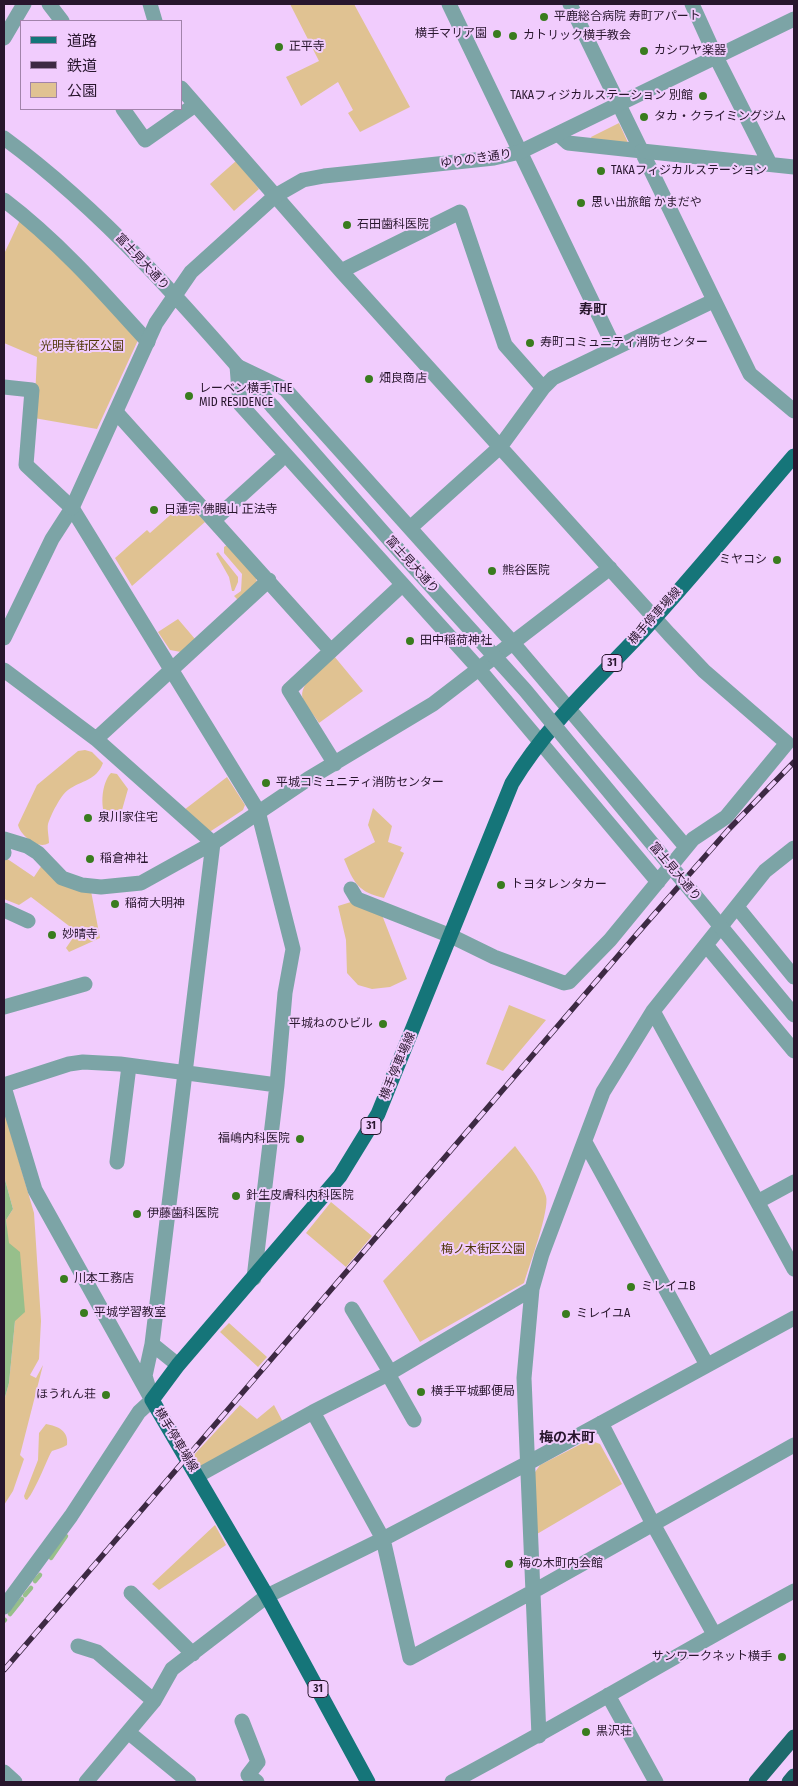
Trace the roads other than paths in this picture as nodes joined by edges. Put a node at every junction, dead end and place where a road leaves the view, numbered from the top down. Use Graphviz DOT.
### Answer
graph roads {
  1 [pos="24,4"];
  2 [pos="49,4"];
  3 [pos="150,4"];
  4 [pos="449,4"];
  5 [pos="570,4"];
  6 [pos="692,4"];
  7 [pos="794,19"];
  8 [pos="61,20"];
  9 [pos="155,20"];
  10 [pos="4,38"];
  11 [pos="716,57"];
  12 [pos="182,89"];
  13 [pos="619,104"];
  14 [pos="195,105"];
  15 [pos="125,110"];
  16 [pos="558,134"];
  17 [pos="4,138"];
  18 [pos="642,151"];
  19 [pos="520,152"];
  20 [pos="770,164"];
  21 [pos="794,167"];
  22 [pos="275,196"];
  23 [pos="4,200"];
  24 [pos="341,271"];
  25 [pos="173,296"];
  26 [pos="713,301"];
  27 [pos="148,342"];
  28 [pos="614,347"];
  29 [pos="237,366"];
  30 [pos="4,387"];
  31 [pos="543,388"];
  32 [pos="116,412"];
  33 [pos="794,412"];
  34 [pos="500,447"];
  35 [pos="794,456"];
  36 [pos="279,461"];
  37 [pos="72,508"];
  38 [pos="214,520"];
  39 [pos="410,528"];
  40 [pos="610,568"];
  41 [pos="269,580"];
  42 [pos="402,585"];
  43 [pos="654,618"];
  44 [pos="4,638"];
  45 [pos="513,643"];
  46 [pos="331,651"];
  47 [pos="478,668"];
  48 [pos="4,670"];
  49 [pos="173,670"];
  50 [pos="569,708"];
  51 [pos="96,739"];
  52 [pos="540,743"];
  53 [pos="335,764"];
  54 [pos="258,811"];
  55 [pos="4,839"];
  56 [pos="213,843"];
  57 [pos="686,847"];
  58 [pos="794,848"];
  59 [pos="658,882"];
  60 [pos="351,889"];
  61 [pos="737,906"];
  62 [pos="4,910"];
  63 [pos="28,921"];
  64 [pos="451,936"];
  65 [pos="706,945"];
  66 [pos="794,977"];
  67 [pos="85,984"];
  68 [pos="4,1007"];
  69 [pos="653,1011"];
  70 [pos="794,1015"];
  71 [pos="794,1051"];
  72 [pos="129,1066"];
  73 [pos="184,1074"];
  74 [pos="277,1085"];
  75 [pos="4,1086"];
  76 [pos="585,1142"];
  77 [pos="117,1162"];
  78 [pos="794,1182"];
  79 [pos="759,1201"];
  80 [pos="794,1269"];
  81 [pos="254,1278"];
  82 [pos="532,1289"];
  83 [pos="352,1309"];
  84 [pos="794,1318"];
  85 [pos="152,1344"];
  86 [pos="178,1365"];
  87 [pos="707,1365"];
  88 [pos="389,1373"];
  89 [pos="152,1400"];
  90 [pos="313,1412"];
  91 [pos="414,1420"];
  92 [pos="601,1423"];
  93 [pos="794,1444"];
  94 [pos="528,1463"];
  95 [pos="198,1476"];
  96 [pos="653,1524"];
  97 [pos="384,1539"];
  98 [pos="534,1591"];
  99 [pos="794,1591"];
  100 [pos="131,1593"];
  101 [pos="268,1596"];
  102 [pos="4,1607"];
  103 [pos="714,1634"];
  104 [pos="78,1646"];
  105 [pos="192,1654"];
  106 [pos="608,1695"];
  107 [pos="154,1701"];
  108 [pos="242,1721"];
  109 [pos="128,1732"];
  110 [pos="539,1736"];
  111 [pos="794,1737"];
  112 [pos="4,1772"];
  113 [pos="794,1776"];
  114 [pos="15,1782"];
  115 [pos="86,1782"];
  116 [pos="189,1782"];
  117 [pos="256,1782"];
  118 [pos="368,1782"];
  119 [pos="452,1782"];
  120 [pos="656,1782"];
  121 [pos="756,1782"];
  122 [pos="789,1782"];
  1 -- 10 [label="street"];
  2 -- 8 [label="street"];
  3 -- 9 [label="street"];
  4 -- 19 [label="street"];
  5 -- 13 [label="street"];
  6 -- 11 [label="street"];
  7 -- 11 [label="street, ゆりのき通り"];
  11 -- 13 [label="street, ゆりのき通り"];
  11 -- 20 [label="street"];
  12 -- 14 [label="street"];
  13 -- 16 [label="street, ゆりのき通り"];
  13 -- 18 [label="street"];
  14 -- 15 [label="street"];
  14 -- 22 [label="street"];
  16 -- 18 [label="street"];
  16 -- 19 [label="street, ゆりのき通り"];
  17 -- 25 [label="street, 富士見大通り"];
  18 -- 20 [label="street"];
  18 -- 26 [label="street"];
  19 -- 22 [label="street, ゆりのき通り"];
  19 -- 28 [label="street"];
  20 -- 21 [label="street"];
  22 -- 24 [label="street"];
  22 -- 25 [label="street, ゆりのき通り"];
  23 -- 27 [label="street"];
  24 -- 31 [label="street"];
  24 -- 34 [label="street"];
  25 -- 27 [label="street, ゆりのき通り"];
  25 -- 29 [label="street, 富士見大通り"];
  26 -- 28 [label="street"];
  26 -- 33 [label="street"];
  27 -- 32 [label="street, ゆりのき通り"];
  28 -- 31 [label="street"];
  29 -- 39 [label="street"];
  29 -- 42 [label="street"];
  29 -- 70 [label="street, 富士見大通り, bridge"];
  30 -- 37 [label="street"];
  31 -- 34 [label="street"];
  32 -- 37 [label="street, ゆりのき通り"];
  32 -- 38 [label="street"];
  34 -- 39 [label="street"];
  34 -- 40 [label="street"];
  35 -- 43 [label="main road, 横手停車場線 / 31"];
  36 -- 38 [label="street"];
  37 -- 44 [label="street, ゆりのき通り"];
  37 -- 49 [label="street"];
  38 -- 41 [label="street"];
  39 -- 45 [label="street"];
  40 -- 43 [label="street"];
  40 -- 45 [label="street"];
  41 -- 46 [label="street"];
  41 -- 49 [label="street"];
  42 -- 46 [label="street"];
  42 -- 47 [label="street"];
  43 -- 50 [label="main road, 横手停車場線 / 31"];
  43 -- 57 [label="street"];
  45 -- 47 [label="street"];
  45 -- 50 [label="street"];
  46 -- 53 [label="street"];
  47 -- 52 [label="street"];
  47 -- 53 [label="street"];
  48 -- 51 [label="street"];
  49 -- 51 [label="street"];
  49 -- 54 [label="street"];
  50 -- 52 [label="main road, 横手停車場線 / 31"];
  50 -- 57 [label="street"];
  51 -- 56 [label="street"];
  52 -- 59 [label="street"];
  52 -- 64 [label="main road, 横手停車場線 / 31"];
  53 -- 54 [label="street"];
  54 -- 56 [label="street"];
  54 -- 74 [label="street"];
  55 -- 56 [label="street"];
  56 -- 73 [label="street"];
  57 -- 59 [label="street"];
  58 -- 61 [label="street"];
  59 -- 64 [label="street"];
  60 -- 64 [label="street"];
  61 -- 65 [label="street"];
  61 -- 66 [label="street"];
  62 -- 63 [label="street"];
  64 -- 81 [label="main road, 横手停車場線 / 31"];
  65 -- 69 [label="street"];
  65 -- 71 [label="street"];
  67 -- 68 [label="street"];
  69 -- 76 [label="street"];
  69 -- 79 [label="street"];
  72 -- 73 [label="street"];
  72 -- 75 [label="street"];
  72 -- 77 [label="street"];
  73 -- 74 [label="street"];
  73 -- 85 [label="street"];
  74 -- 81 [label="street"];
  75 -- 89 [label="street"];
  76 -- 82 [label="street"];
  76 -- 87 [label="street"];
  78 -- 79 [label="street"];
  79 -- 80 [label="street"];
  81 -- 86 [label="main road, 横手停車場線 / 31"];
  82 -- 88 [label="street"];
  82 -- 94 [label="street"];
  83 -- 88 [label="street"];
  84 -- 87 [label="street"];
  85 -- 86 [label="street"];
  85 -- 89 [label="street"];
  86 -- 89 [label="main road, 横手停車場線 / 31"];
  87 -- 92 [label="street"];
  88 -- 90 [label="street"];
  88 -- 91 [label="street"];
  89 -- 95 [label="main road, 横手停車場線 / 31"];
  89 -- 102 [label="street"];
  90 -- 95 [label="street"];
  90 -- 97 [label="street"];
  92 -- 94 [label="street"];
  92 -- 96 [label="street"];
  93 -- 96 [label="street"];
  94 -- 97 [label="street"];
  94 -- 98 [label="street"];
  95 -- 101 [label="main road, 横手停車場線 / 31"];
  96 -- 98 [label="street"];
  96 -- 103 [label="street"];
  97 -- 98 [label="street"];
  97 -- 101 [label="street"];
  98 -- 110 [label="street"];
  99 -- 103 [label="street"];
  100 -- 105 [label="street"];
  101 -- 105 [label="street"];
  101 -- 118 [label="main road, 横手停車場線 / 31"];
  103 -- 106 [label="street"];
  104 -- 107 [label="street"];
  105 -- 107 [label="street"];
  106 -- 110 [label="street"];
  106 -- 120 [label="street"];
  107 -- 109 [label="street"];
  108 -- 117 [label="street"];
  109 -- 115 [label="street"];
  109 -- 116 [label="street"];
  110 -- 119 [label="street"];
  111 -- 121 [label="highway"];
  112 -- 114 [label="street"];
  113 -- 122 [label="highway"];
}
